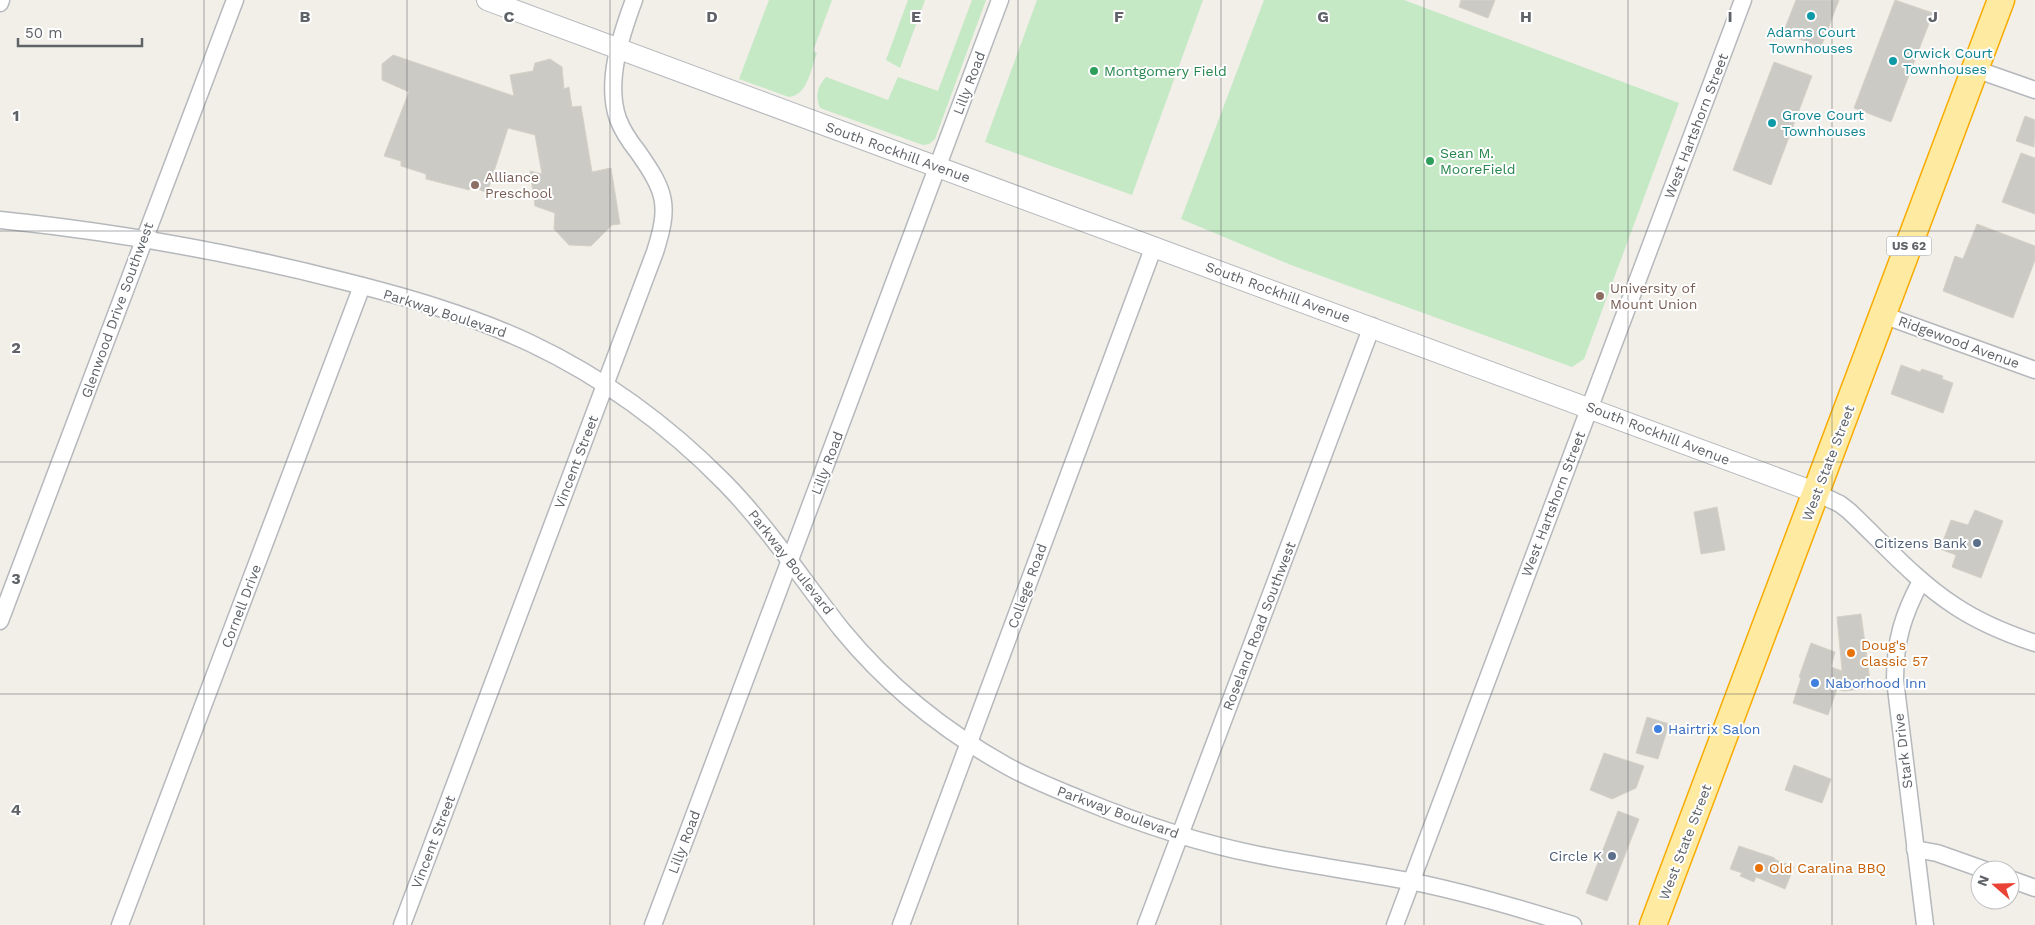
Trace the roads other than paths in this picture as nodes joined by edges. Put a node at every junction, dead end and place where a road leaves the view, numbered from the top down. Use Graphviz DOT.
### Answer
graph roads {
  1 [pos="235,0"];
  2 [pos="487,0"];
  3 [pos="634,0"];
  4 [pos="1000,0"];
  5 [pos="1743,0"];
  6 [pos="2001,0"];
  7 [pos="618,48"];
  8 [pos="1975,68"];
  9 [pos="2035,90"];
  10 [pos="938,167"];
  11 [pos="0,220"];
  12 [pos="143,238"];
  13 [pos="1154,246"];
  14 [pos="362,286"];
  15 [pos="1883,315"];
  16 [pos="1372,326"];
  17 [pos="2035,370"];
  18 [pos="605,385"];
  19 [pos="1590,408"];
  20 [pos="1817,493"];
  21 [pos="790,561"];
  22 [pos="1922,581"];
  23 [pos="0,621"];
  24 [pos="2035,644"];
  25 [pos="969,743"];
  26 [pos="1180,835"];
  27 [pos="1915,849"];
  28 [pos="1970,865"];
  29 [pos="1411,882"];
  30 [pos="2020,883"];
  31 [pos="2035,888"];
  32 [pos="120,925"];
  33 [pos="402,925"];
  34 [pos="653,925"];
  35 [pos="901,925"];
  36 [pos="1146,925"];
  37 [pos="1395,925"];
  38 [pos="1573,925"];
  39 [pos="1653,925"];
  40 [pos="1924,925"];
  1 -- 12 [label="street, Glenwood Drive Southwest"];
  2 -- 7 [label="street, South Rockhill Avenue"];
  3 -- 7 [label="street, Vincent Street"];
  4 -- 10 [label="street, Lilly Road"];
  5 -- 19 [label="street, West Hartshorn Street"];
  6 -- 8 [label="highway, West State Street / US 62"];
  7 -- 10 [label="street, South Rockhill Avenue"];
  7 -- 18 [label="street, Vincent Street"];
  8 -- 9 [label="street"];
  8 -- 15 [label="highway, West State Street / US 62"];
  10 -- 13 [label="street, South Rockhill Avenue"];
  10 -- 21 [label="street, Lilly Road"];
  11 -- 12 [label="street, Parkway Boulevard"];
  12 -- 14 [label="street, Parkway Boulevard"];
  12 -- 23 [label="street, Glenwood Drive Southwest"];
  13 -- 16 [label="street, South Rockhill Avenue"];
  13 -- 25 [label="street, College Road"];
  14 -- 18 [label="street, Parkway Boulevard"];
  14 -- 32 [label="street, Cornell Drive"];
  15 -- 17 [label="street, Ridgewood Avenue"];
  15 -- 20 [label="highway, West State Street / US 62"];
  16 -- 19 [label="street, South Rockhill Avenue"];
  16 -- 26 [label="street, Roseland Road Southwest"];
  18 -- 21 [label="street, Parkway Boulevard"];
  18 -- 33 [label="street, Vincent Street"];
  19 -- 20 [label="street, South Rockhill Avenue"];
  19 -- 29 [label="street, West Hartshorn Street"];
  20 -- 22 [label="street, South Rockhill Avenue"];
  20 -- 39 [label="highway, West State Street / US 62"];
  21 -- 25 [label="street, Parkway Boulevard"];
  21 -- 34 [label="street, Lilly Road"];
  22 -- 24 [label="street, South Rockhill Avenue"];
  22 -- 27 [label="street, Stark Drive"];
  25 -- 26 [label="street, Parkway Boulevard"];
  25 -- 35 [label="street, College Road"];
  26 -- 29 [label="street, Parkway Boulevard"];
  26 -- 36 [label="street, Roseland Road Southwest"];
  27 -- 28 [label="street"];
  27 -- 40 [label="street, Stark Drive"];
  29 -- 37 [label="street, West Hartshorn Street"];
  29 -- 38 [label="street, Parkway Boulevard"];
  30 -- 31 [label="street"];
}
